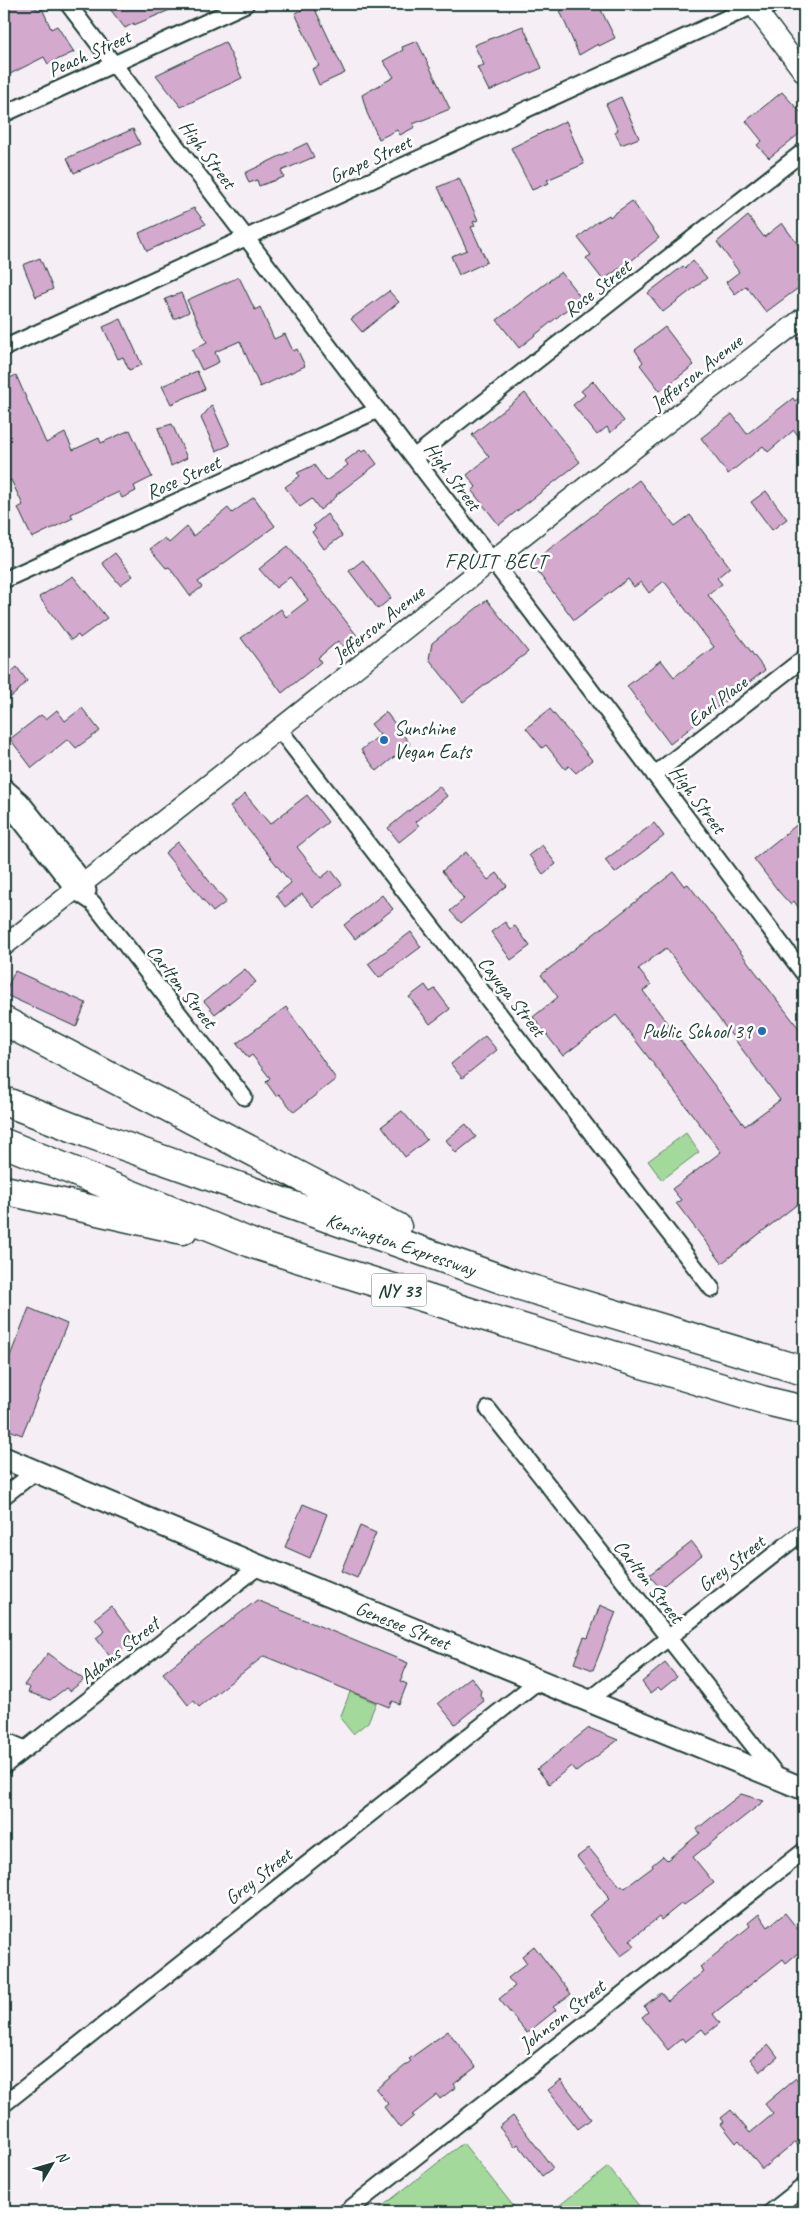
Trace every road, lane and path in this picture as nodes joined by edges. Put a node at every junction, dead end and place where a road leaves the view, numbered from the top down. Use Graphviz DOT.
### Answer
graph roads {
  1 [pos="68,4"];
  2 [pos="246,4"];
  3 [pos="759,7"];
  4 [pos="114,64"];
  5 [pos="804,73"];
  6 [pos="4,114"];
  7 [pos="804,150"];
  8 [pos="246,237"];
  9 [pos="804,317"];
  10 [pos="4,348"];
  11 [pos="378,410"];
  12 [pos="414,457"];
  13 [pos="493,561"];
  14 [pos="4,580"];
  15 [pos="804,658"];
  16 [pos="279,729"];
  17 [pos="654,775"];
  18 [pos="5,788"];
  19 [pos="12,807"];
  20 [pos="83,891"];
  21 [pos="4,946"];
  22 [pos="804,974"];
  23 [pos="4,1021"];
  24 [pos="244,1097"];
  25 [pos="4,1101"];
  26 [pos="4,1143"];
  27 [pos="4,1190"];
  28 [pos="256,1245"];
  29 [pos="518,1285"];
  30 [pos="712,1289"];
  31 [pos="804,1371"];
  32 [pos="488,1409"];
  33 [pos="804,1410"];
  34 [pos="4,1458"];
  35 [pos="36,1471"];
  36 [pos="4,1496"];
  37 [pos="804,1531"];
  38 [pos="259,1566"];
  39 [pos="668,1638"];
  40 [pos="538,1681"];
  41 [pos="587,1702"];
  42 [pos="4,1740"];
  43 [pos="25,1749"];
  44 [pos="4,1766"];
  45 [pos="779,1779"];
  46 [pos="804,1789"];
  47 [pos="804,1851"];
  48 [pos="4,2104"];
  49 [pos="804,2186"];
  50 [pos="346,2212"];
  51 [pos="771,2212"];
  1 -- 4 [label="street, High Street"];
  2 -- 4 [label="street, Peach Street"];
  3 -- 5 [label="street"];
  3 -- 8 [label="street, Grape Street"];
  4 -- 6 [label="street, Peach Street"];
  4 -- 8 [label="street, High Street"];
  7 -- 12 [label="street, Rose Street"];
  8 -- 10 [label="street, Grape Street"];
  8 -- 11 [label="street, High Street"];
  9 -- 13 [label="street, Jefferson Avenue"];
  11 -- 12 [label="street, High Street"];
  11 -- 14 [label="street, Rose Street"];
  12 -- 13 [label="street, High Street"];
  13 -- 16 [label="street, Jefferson Avenue"];
  13 -- 17 [label="street, High Street"];
  15 -- 17 [label="street, Earl Place"];
  16 -- 20 [label="street, Jefferson Avenue"];
  16 -- 30 [label="street, Cayuga Street"];
  17 -- 22 [label="street, High Street"];
  18 -- 19 [label="street, Carlton Street"];
  19 -- 20 [label="street, Carlton Street"];
  20 -- 21 [label="street, Jefferson Avenue"];
  20 -- 24 [label="street, Carlton Street"];
  23 -- 29 [label="highway"];
  25 -- 29 [label="highway, Kensington Expressway / NY 33"];
  26 -- 28 [label="highway, NY 33"];
  27 -- 28 [label="highway"];
  28 -- 33 [label="highway, NY 33"];
  29 -- 31 [label="highway, Kensington Expressway / NY 33"];
  32 -- 39 [label="street, Carlton Street"];
  34 -- 35 [label="main road, Genesee Street"];
  35 -- 36 [label="street"];
  35 -- 38 [label="main road, Genesee Street"];
  37 -- 39 [label="street, Grey Street"];
  38 -- 40 [label="main road, Genesee Street"];
  38 -- 43 [label="street, Adams Street"];
  39 -- 41 [label="street, Grey Street"];
  39 -- 45 [label="street, Carlton Street"];
  40 -- 41 [label="main road, Genesee Street"];
  40 -- 48 [label="street, Grey Street"];
  41 -- 45 [label="main road, Genesee Street"];
  42 -- 43 [label="street"];
  43 -- 44 [label="street, Adams Street"];
  45 -- 46 [label="main road, Genesee Street"];
  47 -- 50 [label="street, Johnson Street"];
  49 -- 51 [label="street"];
}
